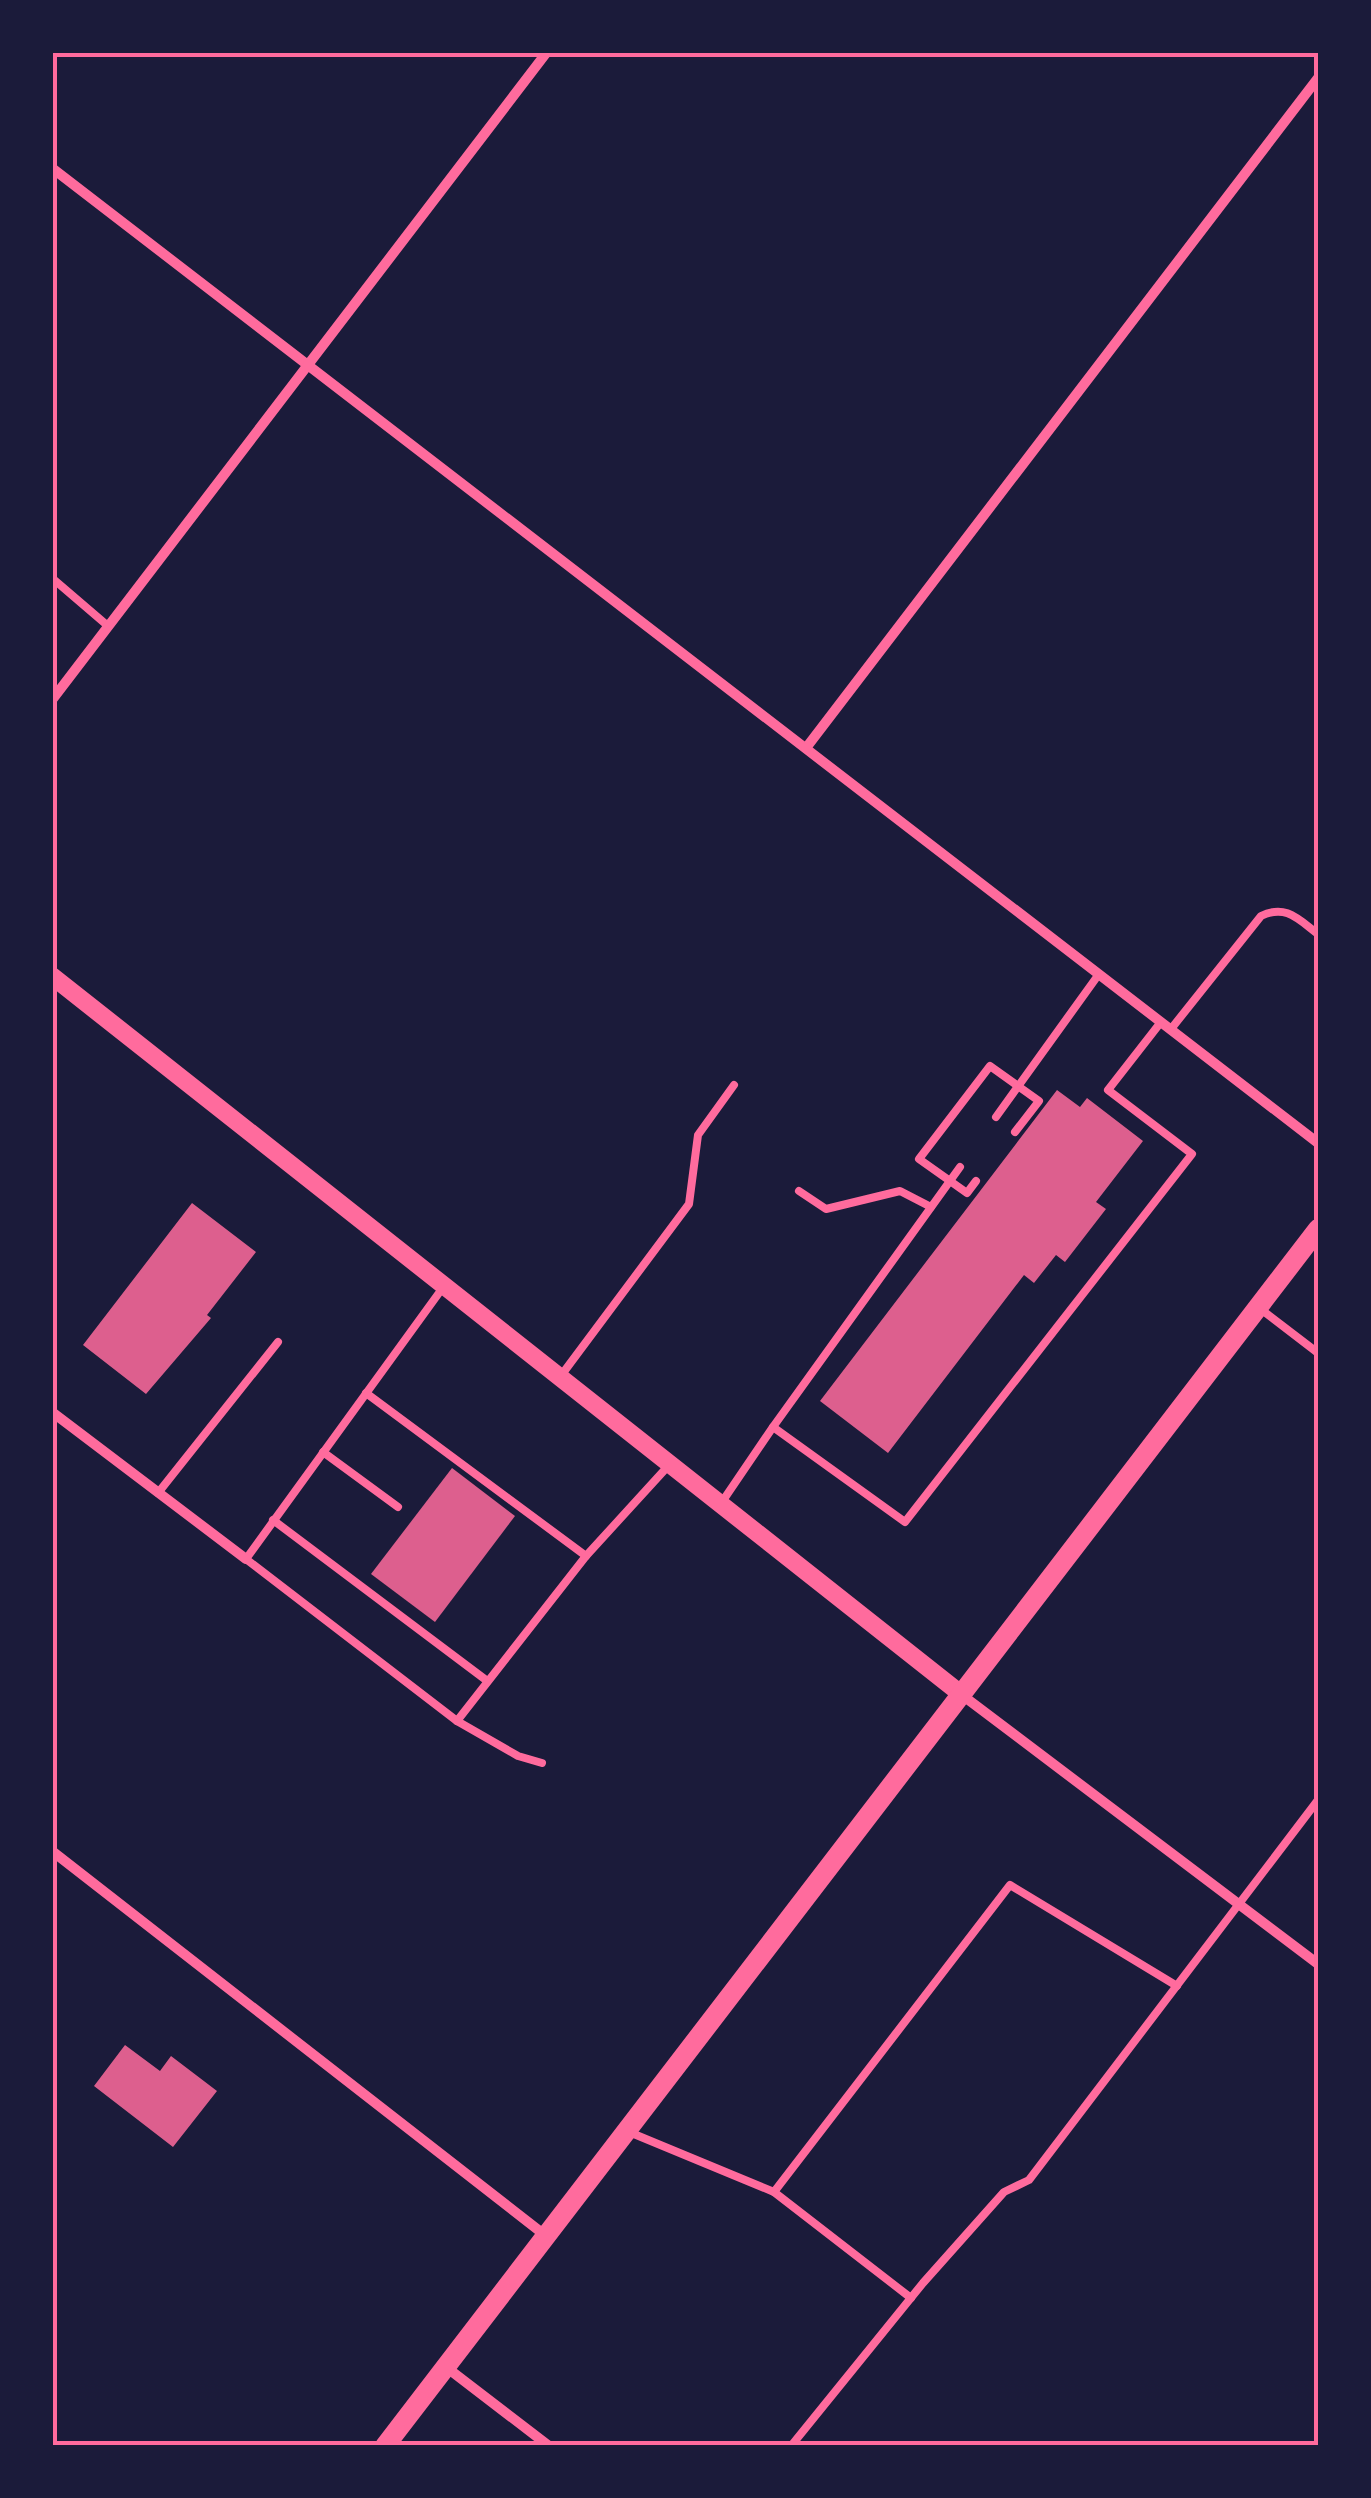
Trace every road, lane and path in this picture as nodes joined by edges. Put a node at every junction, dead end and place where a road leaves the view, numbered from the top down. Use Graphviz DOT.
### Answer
graph roads {
  1 [pos="546,52"];
  2 [pos="1318,78"];
  3 [pos="52,168"];
  4 [pos="308,364"];
  5 [pos="52,578"];
  6 [pos="108,626"];
  7 [pos="52,700"];
  8 [pos="806,748"];
  9 [pos="1318,934"];
  10 [pos="1099,974"];
  11 [pos="52,976"];
  12 [pos="1166,1026"];
  13 [pos="734,1085"];
  14 [pos="1019,1087"];
  15 [pos="996,1117"];
  16 [pos="1015,1132"];
  17 [pos="1318,1143"];
  18 [pos="960,1167"];
  19 [pos="950,1180"];
  20 [pos="976,1181"];
  21 [pos="799,1191"];
  22 [pos="931,1206"];
  23 [pos="1318,1229"];
  24 [pos="444,1286"];
  25 [pos="1258,1308"];
  26 [pos="278,1342"];
  27 [pos="1318,1354"];
  28 [pos="560,1377"];
  29 [pos="366,1393"];
  30 [pos="52,1412"];
  31 [pos="773,1427"];
  32 [pos="323,1452"];
  33 [pos="670,1464"];
  34 [pos="158,1493"];
  35 [pos="722,1502"];
  36 [pos="398,1507"];
  37 [pos="273,1520"];
  38 [pos="586,1556"];
  39 [pos="246,1559"];
  40 [pos="486,1680"];
  41 [pos="961,1694"];
  42 [pos="457,1721"];
  43 [pos="542,1763"];
  44 [pos="1318,1800"];
  45 [pos="52,1851"];
  46 [pos="1239,1904"];
  47 [pos="1318,1964"];
  48 [pos="1177,1986"];
  49 [pos="627,2131"];
  50 [pos="774,2192"];
  51 [pos="546,2236"];
  52 [pos="911,2298"];
  53 [pos="445,2367"];
  54 [pos="385,2446"];
  55 [pos="549,2446"];
  56 [pos="791,2446"];
  1 -- 4 [label="street"];
  2 -- 8 [label="street"];
  3 -- 4 [label="street"];
  4 -- 6 [label="street"];
  4 -- 8 [label="street"];
  5 -- 6 [label="lane"];
  6 -- 7 [label="street"];
  8 -- 10 [label="street"];
  9 -- 12 [label="lane"];
  10 -- 12 [label="street"];
  10 -- 14 [label="lane"];
  11 -- 24 [label="street"];
  12 -- 17 [label="street"];
  12 -- 31 [label="lane"];
  13 -- 28 [label="lane"];
  14 -- 15 [label="lane"];
  14 -- 16 [label="lane"];
  14 -- 19 [label="lane"];
  18 -- 19 [label="lane"];
  19 -- 20 [label="lane"];
  19 -- 22 [label="lane"];
  21 -- 22 [label="lane"];
  22 -- 31 [label="lane"];
  23 -- 25 [label="main road"];
  24 -- 28 [label="street"];
  24 -- 29 [label="lane"];
  25 -- 27 [label="lane"];
  25 -- 41 [label="main road"];
  26 -- 34 [label="lane"];
  28 -- 33 [label="street"];
  29 -- 32 [label="lane"];
  29 -- 38 [label="lane"];
  30 -- 34 [label="street"];
  31 -- 35 [label="lane"];
  32 -- 36 [label="lane"];
  32 -- 37 [label="lane"];
  33 -- 35 [label="street"];
  33 -- 38 [label="lane"];
  34 -- 39 [label="street"];
  35 -- 41 [label="street"];
  37 -- 39 [label="lane"];
  37 -- 40 [label="lane"];
  38 -- 40 [label="lane"];
  39 -- 42 [label="lane"];
  40 -- 42 [label="lane"];
  41 -- 46 [label="street"];
  41 -- 49 [label="main road"];
  42 -- 43 [label="lane"];
  44 -- 46 [label="lane"];
  45 -- 51 [label="street"];
  46 -- 47 [label="street"];
  46 -- 48 [label="lane"];
  48 -- 50 [label="lane"];
  48 -- 52 [label="lane"];
  49 -- 50 [label="lane"];
  49 -- 51 [label="main road"];
  50 -- 52 [label="lane"];
  51 -- 53 [label="main road"];
  52 -- 56 [label="lane"];
  53 -- 54 [label="main road"];
  53 -- 55 [label="street"];
}
